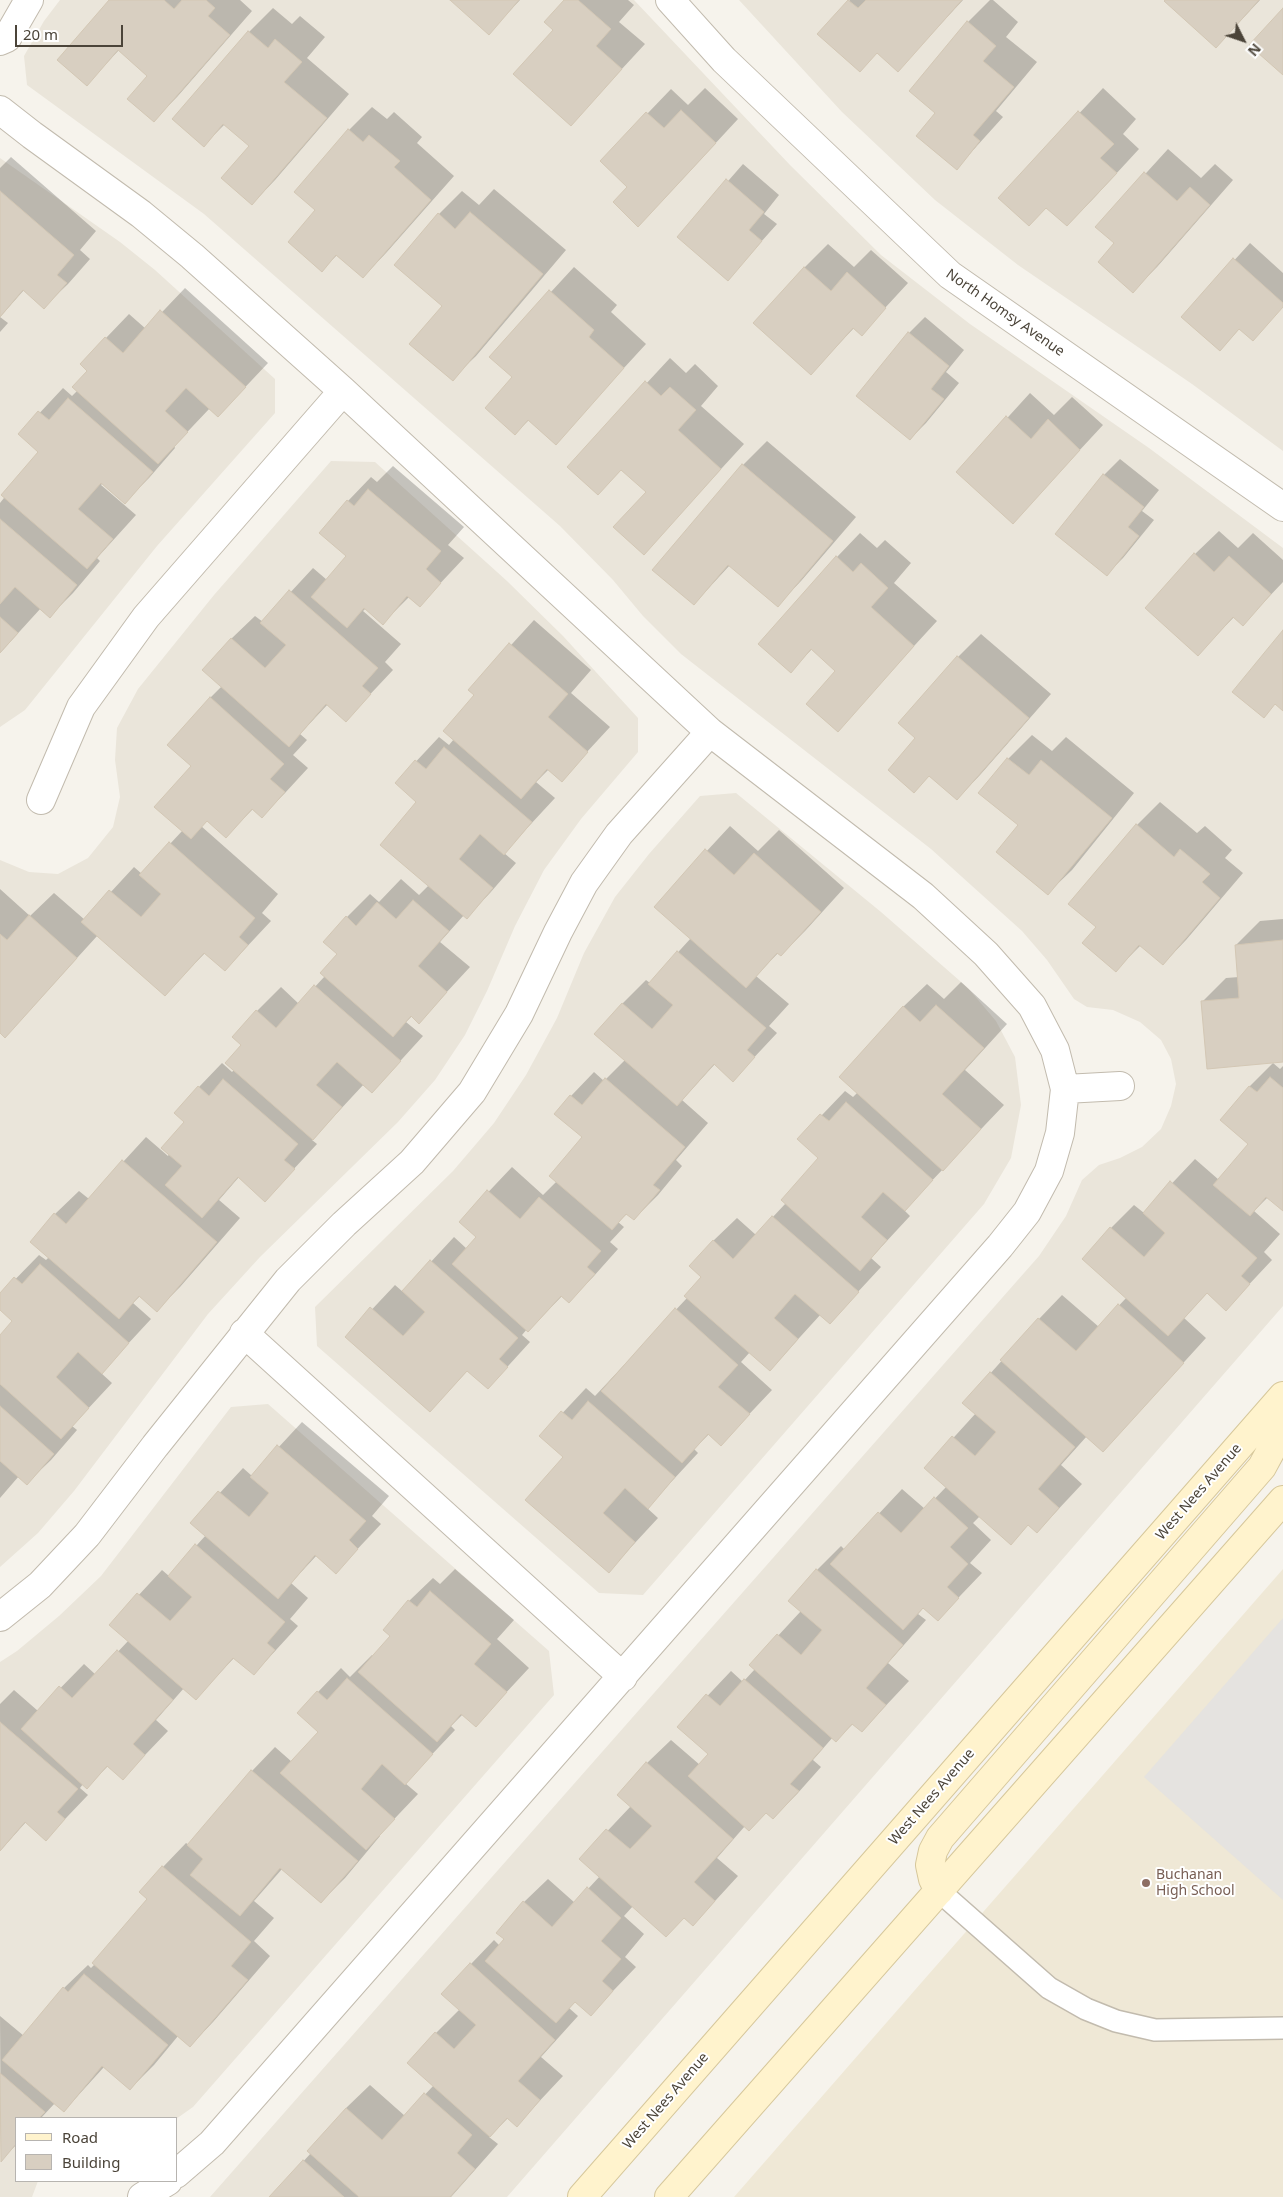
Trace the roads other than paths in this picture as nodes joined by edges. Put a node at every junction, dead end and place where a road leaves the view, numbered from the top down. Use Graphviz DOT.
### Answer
graph roads {
  1 [pos="28,0"];
  2 [pos="670,0"];
  3 [pos="0,41"];
  4 [pos="0,110"];
  5 [pos="343,391"];
  6 [pos="1283,507"];
  7 [pos="710,732"];
  8 [pos="41,800"];
  9 [pos="1120,1086"];
  10 [pos="1065,1089"];
  11 [pos="244,1333"];
  12 [pos="1283,1396"];
  13 [pos="1283,1428"];
  14 [pos="1283,1500"];
  15 [pos="0,1617"];
  16 [pos="623,1677"];
  17 [pos="939,1891"];
  18 [pos="1283,2028"];
  19 [pos="178,2173"];
  20 [pos="166,2182"];
  21 [pos="142,2197"];
  22 [pos="582,2197"];
  23 [pos="669,2197"];
  1 -- 3 [label="street"];
  2 -- 6 [label="street, North Homsy Avenue"];
  4 -- 5 [label="street"];
  5 -- 7 [label="street"];
  5 -- 8 [label="street"];
  7 -- 10 [label="street"];
  7 -- 11 [label="street"];
  9 -- 10 [label="street"];
  10 -- 16 [label="street"];
  11 -- 15 [label="street"];
  11 -- 16 [label="street"];
  12 -- 22 [label="main road, West Nees Avenue"];
  13 -- 17 [label="main road"];
  14 -- 17 [label="main road"];
  16 -- 19 [label="street"];
  17 -- 18 [label="lane"];
  17 -- 23 [label="main road"];
  20 -- 21 [label="street"];
}
